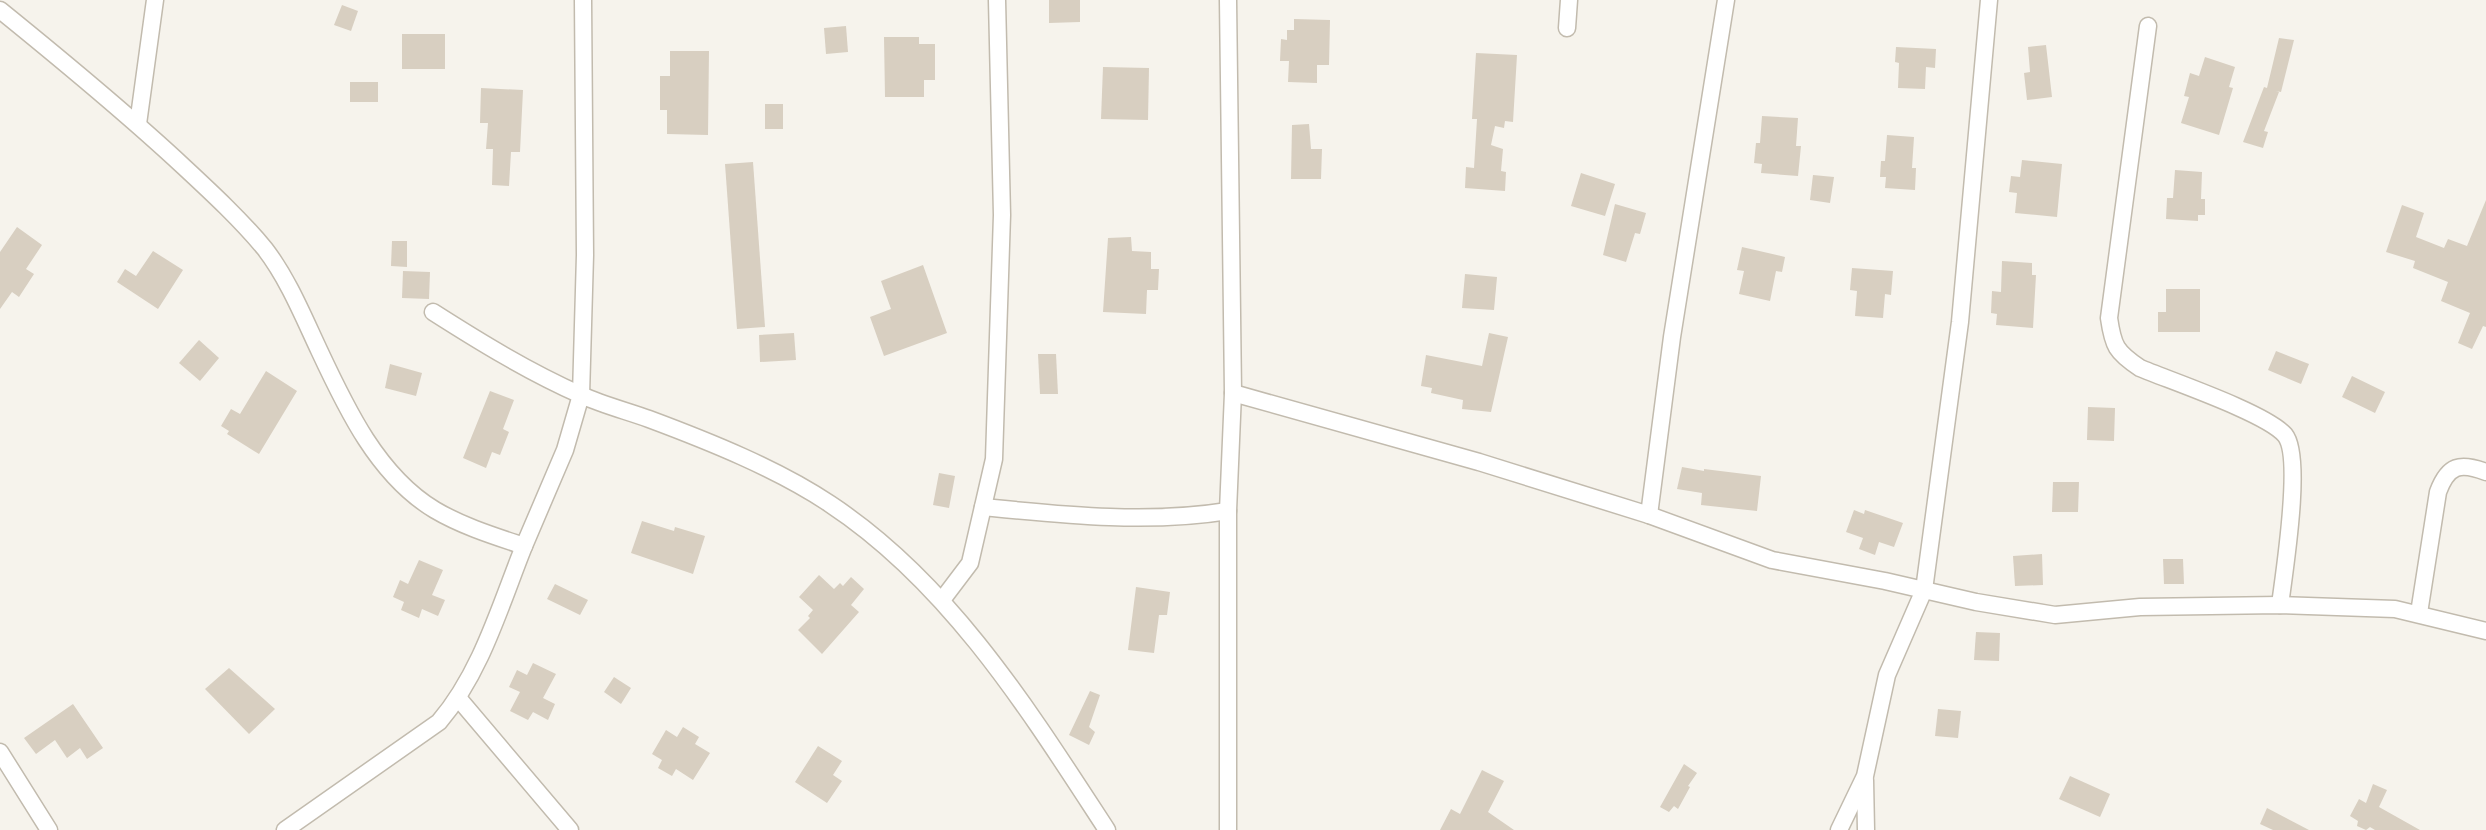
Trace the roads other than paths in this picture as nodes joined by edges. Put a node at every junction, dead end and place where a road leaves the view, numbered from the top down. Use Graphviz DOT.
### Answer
graph roads {
  1 [pos="155,0"];
  2 [pos="583,0"];
  3 [pos="997,0"];
  4 [pos="1228,0"];
  5 [pos="1569,0"];
  6 [pos="1726,0"];
  7 [pos="1989,0"];
  8 [pos="0,10"];
  9 [pos="2148,26"];
  10 [pos="1567,28"];
  11 [pos="138,124"];
  12 [pos="433,312"];
  13 [pos="1233,393"];
  14 [pos="581,395"];
  15 [pos="2486,472"];
  16 [pos="983,507"];
  17 [pos="1228,511"];
  18 [pos="1649,515"];
  19 [pos="524,546"];
  20 [pos="1924,590"];
  21 [pos="942,600"];
  22 [pos="2280,605"];
  23 [pos="2419,613"];
  24 [pos="2486,631"];
  25 [pos="459,699"];
  26 [pos="0,752"];
  27 [pos="1865,776"];
  28 [pos="49,830"];
  29 [pos="285,830"];
  30 [pos="570,830"];
  31 [pos="1107,830"];
  32 [pos="1228,830"];
  33 [pos="1839,830"];
  34 [pos="1866,830"];
  1 -- 11 [label="street"];
  2 -- 14 [label="street"];
  3 -- 16 [label="street"];
  4 -- 13 [label="street"];
  5 -- 10 [label="street"];
  6 -- 18 [label="street"];
  7 -- 20 [label="street"];
  8 -- 11 [label="street"];
  9 -- 22 [label="street"];
  11 -- 19 [label="street"];
  12 -- 14 [label="street"];
  13 -- 17 [label="street"];
  13 -- 18 [label="street"];
  14 -- 19 [label="street"];
  14 -- 21 [label="street"];
  15 -- 23 [label="street"];
  16 -- 17 [label="street"];
  16 -- 21 [label="street"];
  17 -- 32 [label="street"];
  18 -- 20 [label="street"];
  19 -- 25 [label="street"];
  20 -- 22 [label="street"];
  20 -- 27 [label="street"];
  21 -- 31 [label="street"];
  22 -- 23 [label="street"];
  23 -- 24 [label="street"];
  25 -- 29 [label="street"];
  25 -- 30 [label="street"];
  26 -- 28 [label="street"];
  27 -- 33 [label="street"];
  27 -- 34 [label="street"];
}
